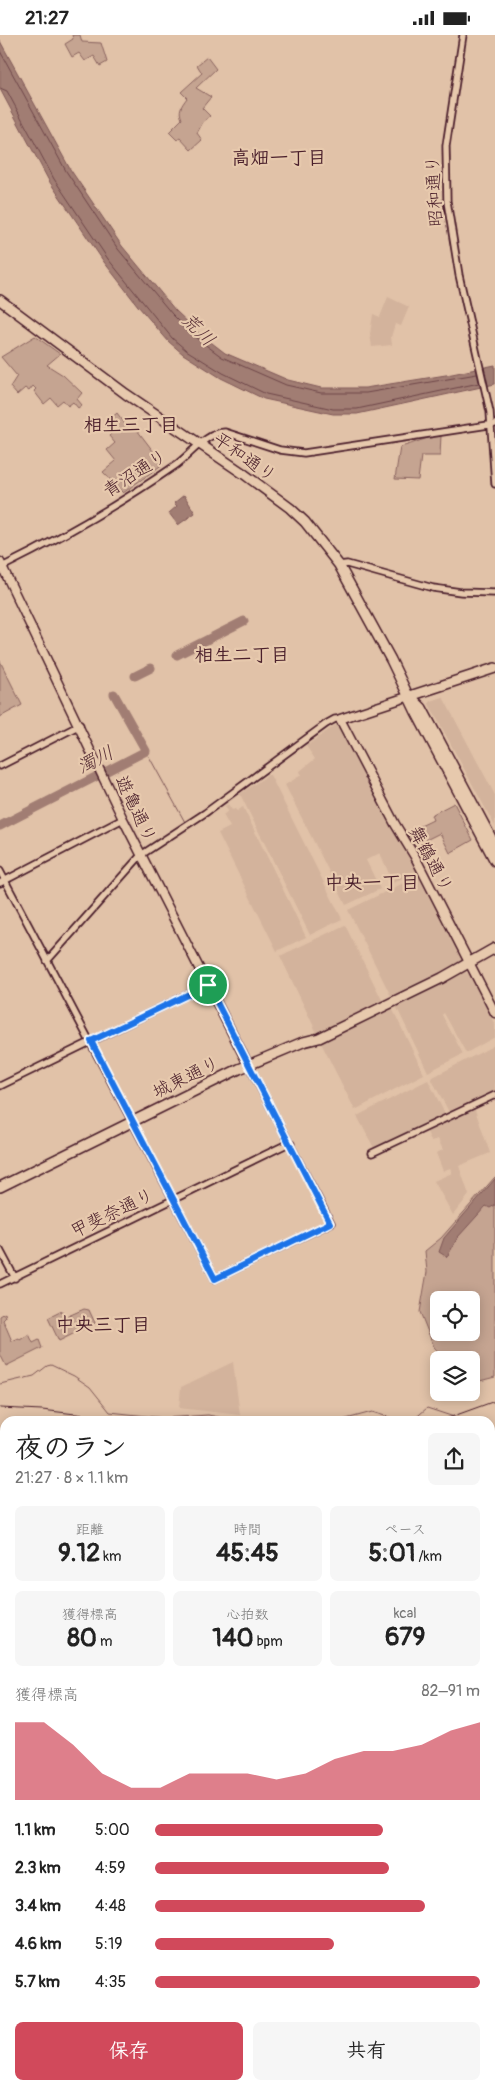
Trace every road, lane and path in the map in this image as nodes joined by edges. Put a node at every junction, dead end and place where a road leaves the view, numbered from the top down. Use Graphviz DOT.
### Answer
graph roads {
  1 [pos="463,35"];
  2 [pos="0,301"];
  3 [pos="493,425"];
  4 [pos="200,445"];
  5 [pos="495,483"];
  6 [pos="1,565"];
  7 [pos="339,565"];
  8 [pos="495,593"];
  9 [pos="495,668"];
  10 [pos="410,697"];
  11 [pos="340,719"];
  12 [pos="80,725"];
  13 [pos="0,766"];
  14 [pos="123,819"];
  15 [pos="495,845"];
  16 [pos="141,855"];
  17 [pos="495,861"];
  18 [pos="0,871"];
  19 [pos="3,882"];
  20 [pos="495,949"];
  21 [pos="47,961"];
  22 [pos="469,963"];
  23 [pos="208,985"];
  24 [pos="495,1013"];
  25 [pos="91,1041"];
  26 [pos="249,1066"];
  27 [pos="0,1086"];
  28 [pos="495,1095"];
  29 [pos="133,1121"];
  30 [pos="291,1144"];
  31 [pos="372,1153"];
  32 [pos="0,1187"];
  33 [pos="174,1199"];
  34 [pos="0,1250"];
  35 [pos="15,1278"];
  36 [pos="0,1285"];
  1 -- 3 [label="street, 昭和通り"];
  2 -- 4 [label="highway, 平和通り"];
  3 -- 4 [label="street, 青沼通り"];
  3 -- 5 [label="street"];
  4 -- 6 [label="street, 青沼通り"];
  4 -- 7 [label="highway, 平和通り"];
  6 -- 12 [label="main road, 遊亀通り"];
  7 -- 8 [label="street"];
  7 -- 10 [label="highway, 平和通り"];
  9 -- 10 [label="highway"];
  10 -- 11 [label="main road"];
  10 -- 15 [label="highway, 平和通り"];
  10 -- 17 [label="highway, 平和通り"];
  11 -- 16 [label="street"];
  11 -- 22 [label="main road, 舞鶴通り"];
  12 -- 13 [label="street"];
  12 -- 14 [label="main road, 遊亀通り"];
  14 -- 16 [label="main road, 遊亀通り"];
  14 -- 19 [label="street"];
  16 -- 21 [label="street"];
  16 -- 23 [label="main road, 遊亀通り"];
  18 -- 19 [label="street"];
  19 -- 21 [label="street"];
  20 -- 22 [label="highway, 城東通り"];
  21 -- 25 [label="street"];
  22 -- 24 [label="main road, 舞鶴通り"];
  22 -- 26 [label="highway, 城東通り"];
  23 -- 25 [label="street"];
  23 -- 26 [label="main road, 遊亀通り"];
  25 -- 27 [label="street"];
  25 -- 29 [label="street"];
  26 -- 29 [label="highway, 城東通り"];
  26 -- 30 [label="street"];
  28 -- 31 [label="street"];
  29 -- 32 [label="highway, 城東通り"];
  29 -- 33 [label="street"];
  30 -- 33 [label="street, 甲斐奈通り"];
  30 -- 33 [label="street"];
  33 -- 35 [label="street, 甲斐奈通り"];
  34 -- 35 [label="street"];
  35 -- 36 [label="street, 甲斐奈通り"];
}
